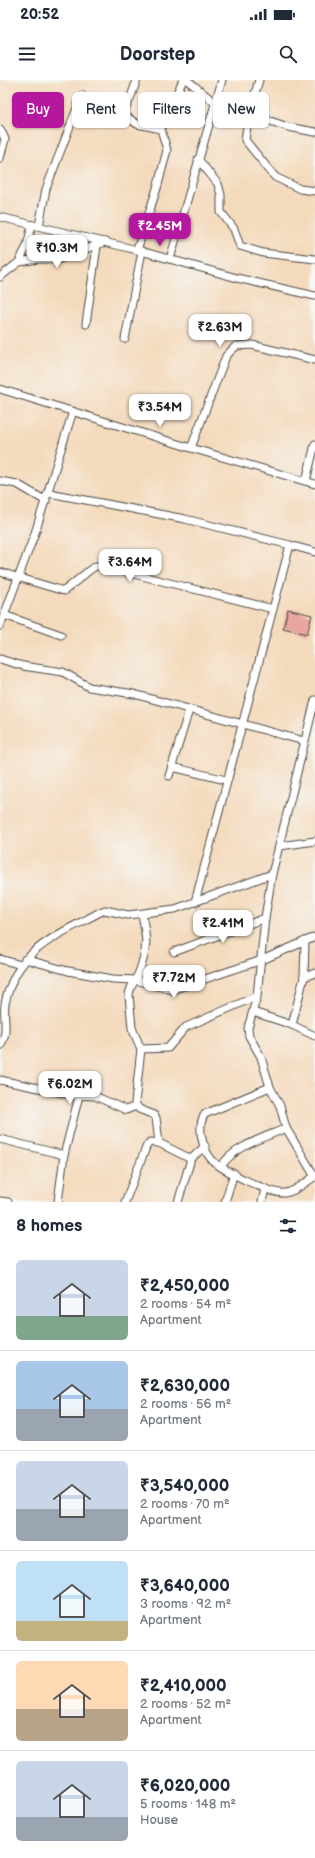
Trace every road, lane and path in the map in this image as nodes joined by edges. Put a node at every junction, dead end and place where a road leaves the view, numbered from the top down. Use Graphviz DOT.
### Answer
graph roads {
  1 [pos="136,80"];
  2 [pos="183,80"];
  3 [pos="187,80"];
  4 [pos="222,80"];
  5 [pos="259,80"];
  6 [pos="218,92"];
  7 [pos="255,92"];
  8 [pos="130,99"];
  9 [pos="213,101"];
  10 [pos="213,106"];
  11 [pos="130,118"];
  12 [pos="72,121"];
  13 [pos="269,121"];
  14 [pos="247,128"];
  15 [pos="0,129"];
  16 [pos="161,129"];
  17 [pos="315,132"];
  18 [pos="0,158"];
  19 [pos="198,159"];
  20 [pos="315,191"];
  21 [pos="0,217"];
  22 [pos="35,225"];
  23 [pos="106,242"];
  24 [pos="97,246"];
  25 [pos="140,251"];
  26 [pos="170,259"];
  27 [pos="315,259"];
  28 [pos="19,262"];
  29 [pos="0,277"];
  30 [pos="315,296"];
  31 [pos="86,324"];
  32 [pos="125,339"];
  33 [pos="315,360"];
  34 [pos="0,389"];
  35 [pos="73,411"];
  36 [pos="315,444"];
  37 [pos="191,448"];
  38 [pos="0,481"];
  39 [pos="306,481"];
  40 [pos="315,484"];
  41 [pos="48,493"];
  42 [pos="46,501"];
  43 [pos="290,545"];
  44 [pos="315,552"];
  45 [pos="0,572"];
  46 [pos="18,578"];
  47 [pos="273,609"];
  48 [pos="4,615"];
  49 [pos="0,626"];
  50 [pos="61,635"];
  51 [pos="0,659"];
  52 [pos="315,700"];
  53 [pos="189,710"];
  54 [pos="241,724"];
  55 [pos="304,741"];
  56 [pos="172,767"];
  57 [pos="169,776"];
  58 [pos="226,780"];
  59 [pos="315,841"];
  60 [pos="280,846"];
  61 [pos="272,874"];
  62 [pos="195,902"];
  63 [pos="142,914"];
  64 [pos="265,918"];
  65 [pos="315,937"];
  66 [pos="305,941"];
  67 [pos="174,952"];
  68 [pos="0,959"];
  69 [pos="262,960"];
  70 [pos="23,962"];
  71 [pos="315,973"];
  72 [pos="304,977"];
  73 [pos="135,980"];
  74 [pos="257,996"];
  75 [pos="253,1012"];
  76 [pos="292,1025"];
  77 [pos="315,1036"];
  78 [pos="0,1046"];
  79 [pos="142,1049"];
  80 [pos="0,1080"];
  81 [pos="270,1087"];
  82 [pos="79,1096"];
  83 [pos="136,1106"];
  84 [pos="286,1128"];
  85 [pos="0,1140"];
  86 [pos="158,1142"];
  87 [pos="205,1146"];
  88 [pos="64,1155"];
  89 [pos="191,1159"];
  90 [pos="221,1167"];
  91 [pos="234,1173"];
  92 [pos="315,1177"];
  93 [pos="265,1189"];
  94 [pos="0,1200"];
  95 [pos="8,1202"];
  96 [pos="58,1202"];
  97 [pos="126,1202"];
  98 [pos="178,1202"];
  99 [pos="225,1202"];
  100 [pos="262,1202"];
  1 -- 8 [label="street"];
  2 -- 16 [label="street"];
  3 -- 9 [label="street"];
  4 -- 6 [label="street"];
  5 -- 7 [label="street"];
  10 -- 19 [label="street"];
  11 -- 16 [label="street"];
  12 -- 22 [label="street"];
  13 -- 17 [label="street"];
  14 -- 20 [label="street"];
  15 -- 18 [label="street"];
  16 -- 25 [label="street"];
  19 -- 26 [label="street"];
  19 -- 27 [label="street"];
  21 -- 22 [label="street"];
  22 -- 23 [label="street"];
  22 -- 28 [label="street"];
  23 -- 24 [label="street"];
  23 -- 25 [label="street"];
  24 -- 28 [label="street"];
  24 -- 31 [label="street"];
  25 -- 26 [label="street"];
  25 -- 32 [label="street"];
  26 -- 30 [label="street"];
  28 -- 29 [label="street"];
  33 -- 37 [label="street"];
  34 -- 35 [label="street"];
  35 -- 37 [label="street"];
  35 -- 41 [label="street"];
  36 -- 39 [label="street"];
  37 -- 39 [label="street"];
  38 -- 42 [label="street"];
  39 -- 40 [label="street"];
  41 -- 42 [label="street"];
  41 -- 43 [label="street"];
  42 -- 46 [label="street"];
  43 -- 44 [label="street"];
  43 -- 47 [label="street"];
  45 -- 46 [label="street"];
  46 -- 47 [label="street"];
  46 -- 48 [label="street"];
  47 -- 54 [label="street"];
  48 -- 49 [label="street"];
  48 -- 50 [label="street"];
  51 -- 53 [label="street"];
  52 -- 55 [label="street"];
  53 -- 54 [label="street"];
  53 -- 56 [label="street"];
  54 -- 55 [label="street"];
  54 -- 58 [label="street"];
  55 -- 60 [label="street"];
  56 -- 57 [label="street"];
  56 -- 58 [label="street"];
  58 -- 62 [label="street"];
  59 -- 60 [label="street"];
  60 -- 61 [label="street"];
  61 -- 62 [label="street"];
  61 -- 64 [label="street"];
  62 -- 63 [label="street"];
  63 -- 70 [label="street"];
  63 -- 73 [label="street"];
  64 -- 67 [label="street"];
  64 -- 69 [label="street"];
  65 -- 66 [label="street"];
  66 -- 69 [label="street"];
  66 -- 72 [label="street"];
  68 -- 70 [label="street"];
  69 -- 73 [label="street"];
  69 -- 74 [label="street"];
  70 -- 73 [label="street"];
  70 -- 78 [label="street"];
  71 -- 72 [label="street"];
  72 -- 76 [label="street"];
  73 -- 79 [label="street"];
  74 -- 75 [label="street"];
  74 -- 79 [label="street"];
  75 -- 76 [label="street"];
  75 -- 81 [label="street"];
  76 -- 77 [label="street"];
  79 -- 83 [label="street"];
  80 -- 82 [label="street"];
  81 -- 84 [label="street"];
  81 -- 87 [label="street"];
  82 -- 83 [label="street"];
  82 -- 88 [label="street"];
  83 -- 86 [label="street"];
  84 -- 90 [label="street"];
  84 -- 92 [label="street"];
  85 -- 88 [label="street"];
  86 -- 89 [label="street"];
  86 -- 97 [label="street"];
  87 -- 89 [label="street"];
  87 -- 90 [label="street"];
  88 -- 96 [label="street"];
  89 -- 98 [label="street"];
  90 -- 91 [label="street"];
  91 -- 93 [label="street"];
  91 -- 99 [label="street"];
  92 -- 93 [label="street"];
  93 -- 100 [label="street"];
  94 -- 95 [label="street"];
}
